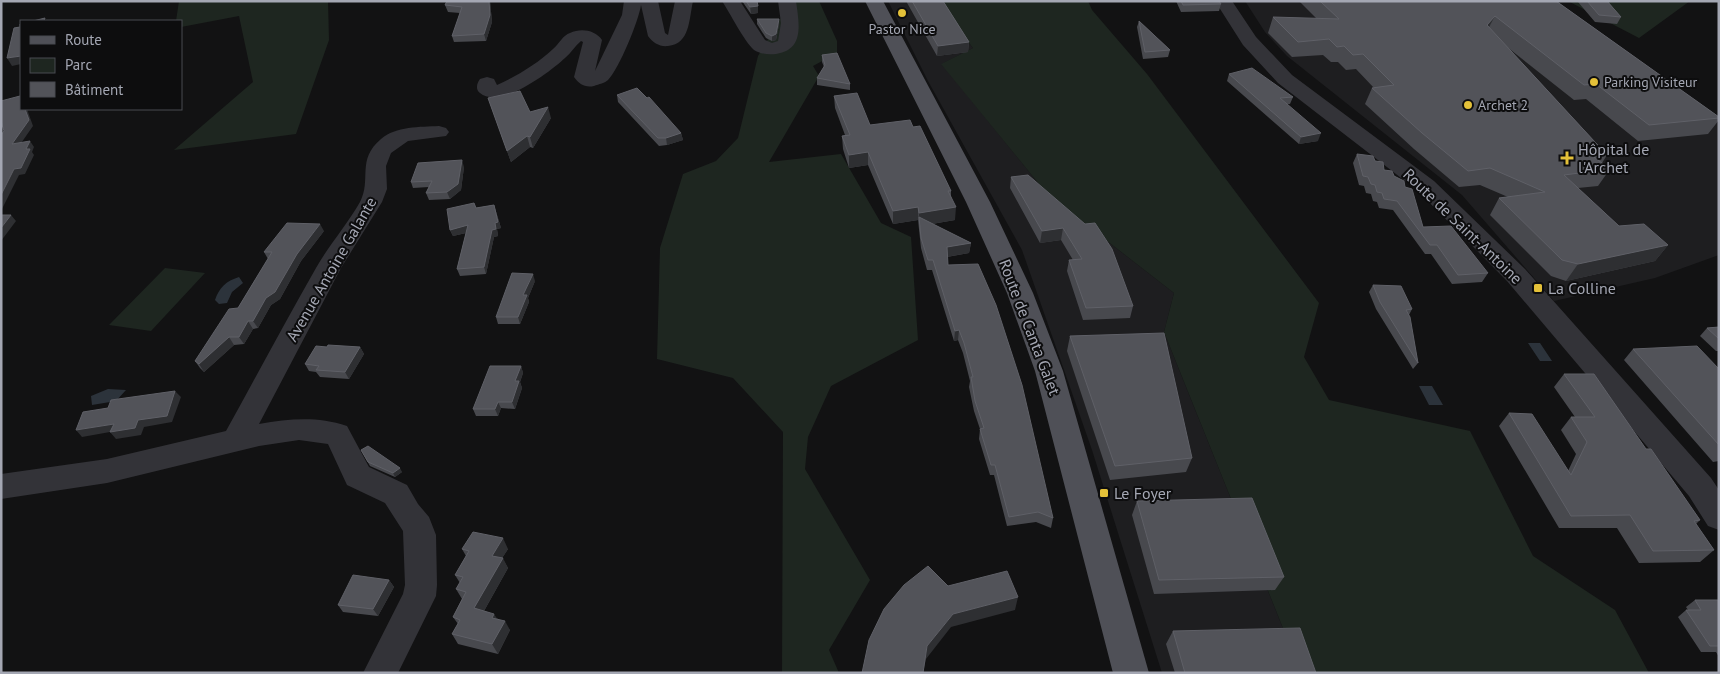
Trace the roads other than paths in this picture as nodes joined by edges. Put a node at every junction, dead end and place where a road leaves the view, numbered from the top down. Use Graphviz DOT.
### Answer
graph roads {
  1 [pos="633,1"];
  2 [pos="649,1"];
  3 [pos="684,1"];
  4 [pos="732,1"];
  5 [pos="787,1"];
  6 [pos="874,1"];
  7 [pos="1224,2"];
  8 [pos="487,84"];
  9 [pos="439,132"];
  10 [pos="234,441"];
  11 [pos="1,487"];
  12 [pos="1719,517"];
  13 [pos="380,673"];
  14 [pos="1131,673"];
  1 -- 8 [label="street"];
  2 -- 3 [label="street"];
  4 -- 5 [label="street"];
  6 -- 14 [label="main road, Route de Canta Galet"];
  7 -- 12 [label="street, Route de Saint-Antoine"];
  9 -- 10 [label="street, Avenue Antoine Galante"];
  10 -- 11 [label="street"];
  10 -- 13 [label="street"];
}
